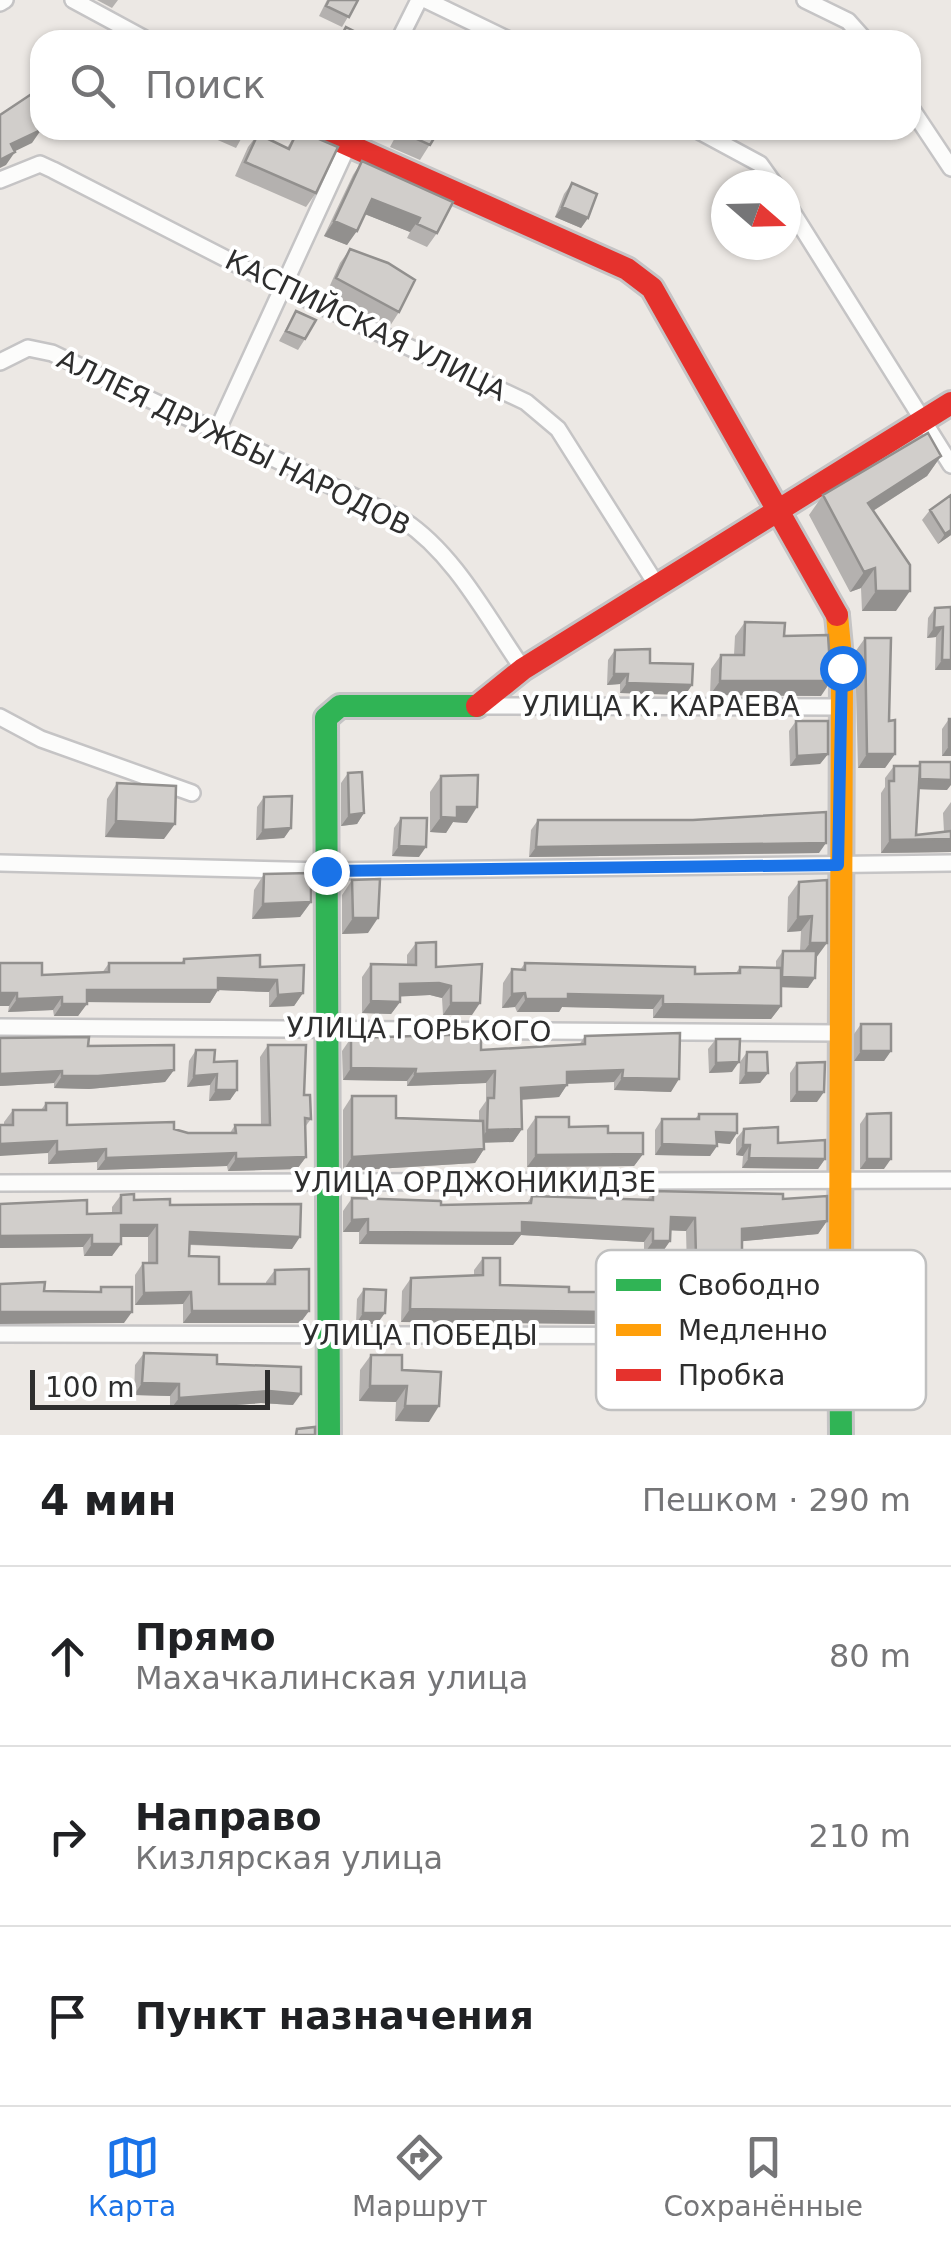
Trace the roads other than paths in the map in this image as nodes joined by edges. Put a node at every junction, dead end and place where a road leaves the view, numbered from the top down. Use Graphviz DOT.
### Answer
graph roads {
  1 [pos="73,0"];
  2 [pos="422,0"];
  3 [pos="805,0"];
  4 [pos="128,30"];
  5 [pos="405,30"];
  6 [pos="487,30"];
  7 [pos="856,30"];
  8 [pos="921,123"];
  9 [pos="350,140"];
  10 [pos="355,140"];
  11 [pos="716,140"];
  12 [pos="951,168"];
  13 [pos="764,170"];
  14 [pos="0,180"];
  15 [pos="801,226"];
  16 [pos="283,288"];
  17 [pos="0,362"];
  18 [pos="951,403"];
  19 [pos="923,422"];
  20 [pos="216,433"];
  21 [pos="951,465"];
  22 [pos="780,510"];
  23 [pos="658,587"];
  24 [pos="523,669"];
  25 [pos="482,706"];
  26 [pos="840,707"];
  27 [pos="0,717"];
  28 [pos="192,793"];
  29 [pos="0,863"];
  30 [pos="951,864"];
  31 [pos="838,865"];
  32 [pos="326,871"];
  33 [pos="0,1027"];
  34 [pos="326,1027"];
  35 [pos="839,1033"];
  36 [pos="951,1180"];
  37 [pos="840,1181"];
  38 [pos="327,1182"];
  39 [pos="0,1183"];
  40 [pos="840,1250"];
  41 [pos="0,1334"];
  42 [pos="328,1335"];
  43 [pos="596,1336"];
  44 [pos="841,1410"];
  45 [pos="328,1435"];
  46 [pos="842,1435"];
  1 -- 4 [label="street"];
  2 -- 5 [label="street"];
  2 -- 6 [label="street"];
  3 -- 7 [label="street"];
  8 -- 12 [label="street"];
  9 -- 16 [label="street"];
  10 -- 22 [label="street"];
  11 -- 13 [label="street"];
  14 -- 16 [label="street, КАСПИЙСКАЯ УЛИЦА"];
  15 -- 19 [label="street"];
  16 -- 20 [label="street"];
  16 -- 23 [label="street, КАСПИЙСКАЯ УЛИЦА"];
  17 -- 20 [label="street, АЛЛЕЯ ДРУЖБЫ НАРОДОВ"];
  18 -- 19 [label="street"];
  19 -- 21 [label="street"];
  19 -- 22 [label="street"];
  20 -- 24 [label="street, АЛЛЕЯ ДРУЖБЫ НАРОДОВ"];
  22 -- 23 [label="street"];
  22 -- 26 [label="street"];
  23 -- 24 [label="street"];
  24 -- 25 [label="street"];
  25 -- 26 [label="street, УЛИЦА К. КАРАЕВА"];
  25 -- 32 [label="street"];
  26 -- 31 [label="street"];
  27 -- 28 [label="street"];
  29 -- 32 [label="street"];
  30 -- 31 [label="street"];
  31 -- 32 [label="street"];
  31 -- 35 [label="street"];
  32 -- 34 [label="street"];
  33 -- 34 [label="street, УЛИЦА ГОРЬКОГО"];
  34 -- 35 [label="street, УЛИЦА ГОРЬКОГО"];
  34 -- 38 [label="street"];
  35 -- 37 [label="street"];
  36 -- 37 [label="street, УЛИЦА ОРДЖОНИКИДЗЕ"];
  37 -- 38 [label="street, УЛИЦА ОРДЖОНИКИДЗЕ"];
  37 -- 40 [label="street"];
  38 -- 39 [label="street, УЛИЦА ОРДЖОНИКИДЗЕ"];
  38 -- 42 [label="street"];
  41 -- 42 [label="street, УЛИЦА ПОБЕДЫ"];
  42 -- 43 [label="street, УЛИЦА ПОБЕДЫ"];
  42 -- 45 [label="street"];
  44 -- 46 [label="street"];
}
